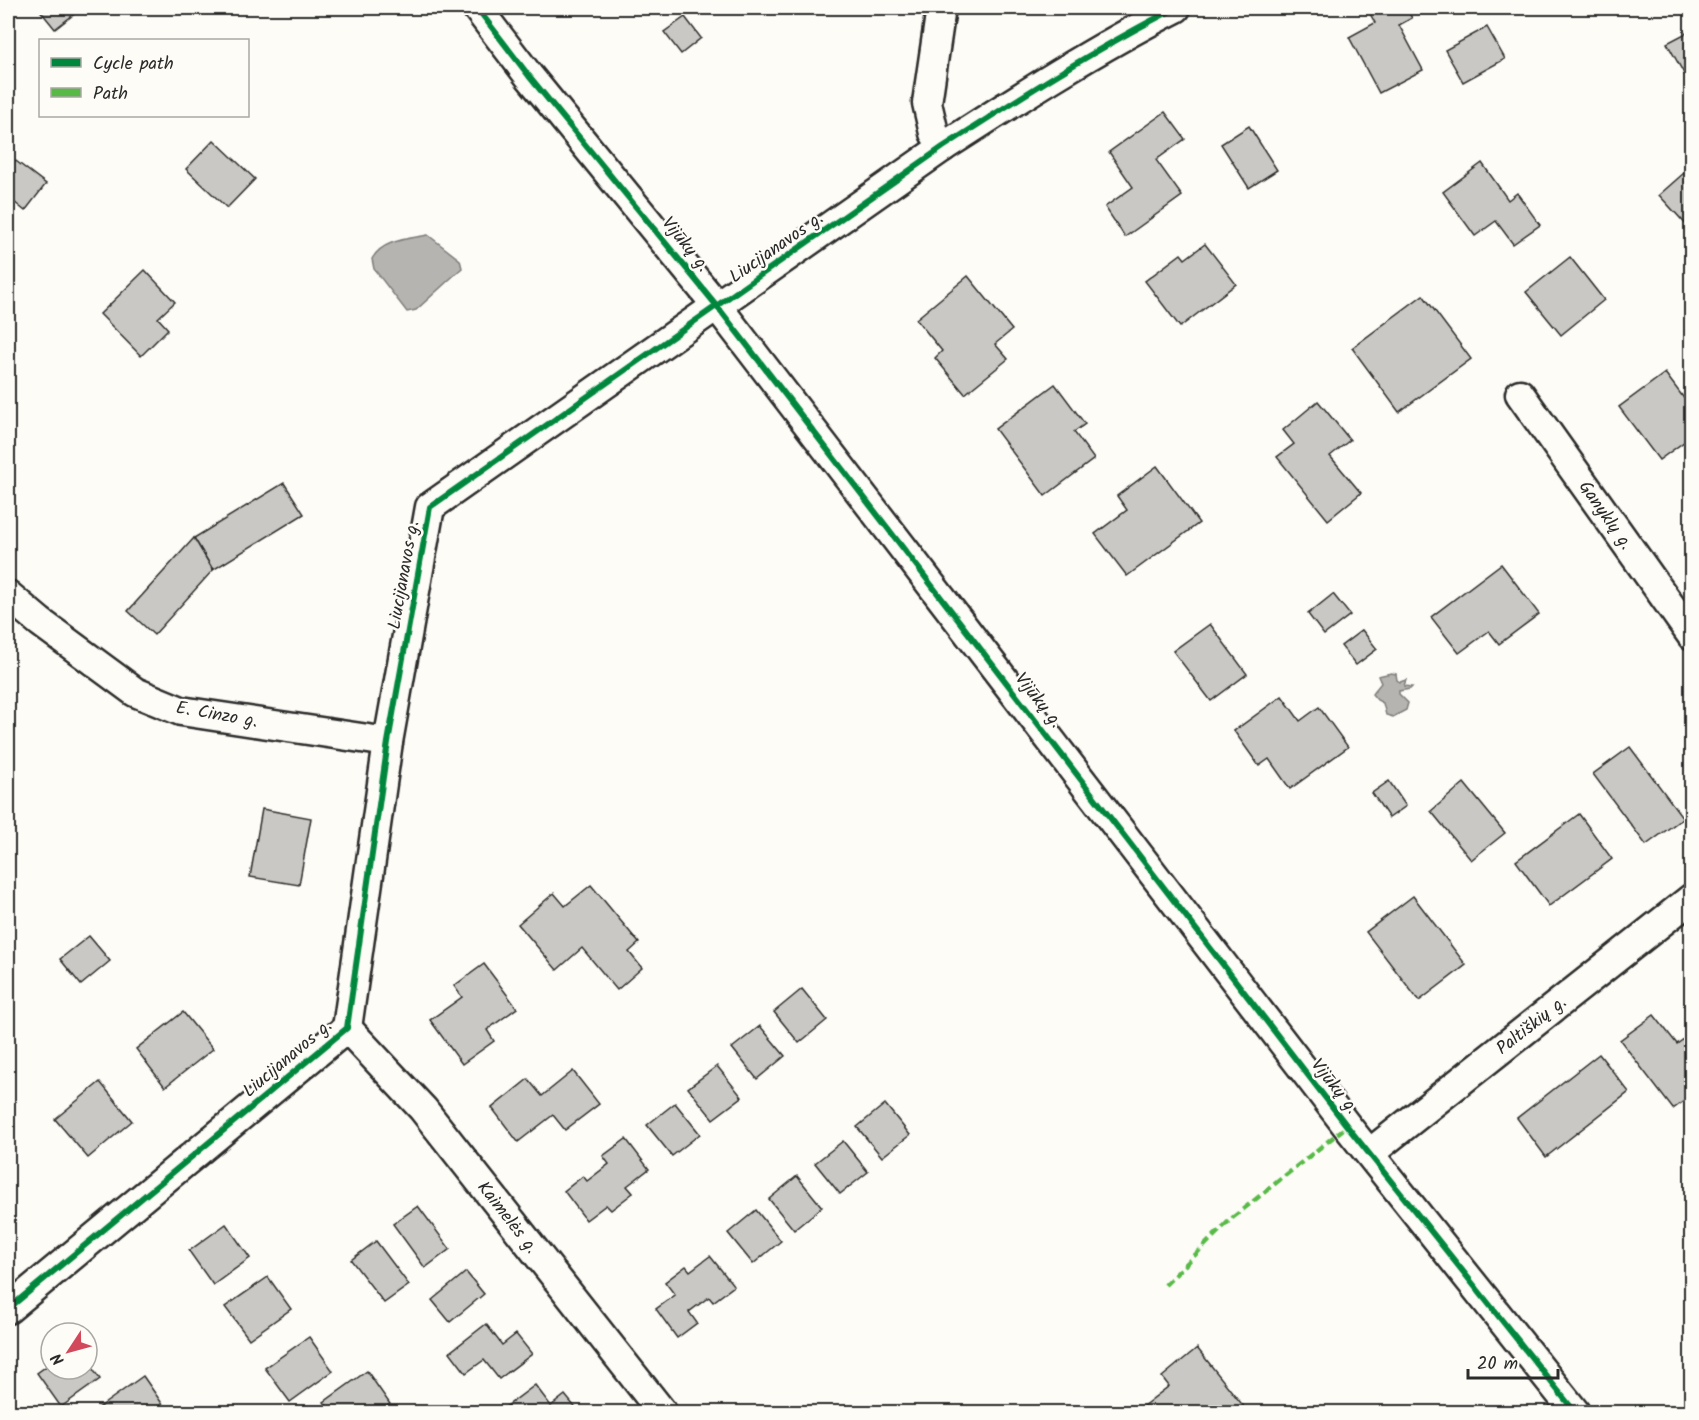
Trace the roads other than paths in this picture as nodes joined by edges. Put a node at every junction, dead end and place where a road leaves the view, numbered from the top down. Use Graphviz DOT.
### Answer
graph roads {
  1 [pos="477,8"];
  2 [pos="941,8"];
  3 [pos="1176,8"];
  4 [pos="943,147"];
  5 [pos="717,306"];
  6 [pos="1520,394"];
  7 [pos="8,595"];
  8 [pos="1692,636"];
  9 [pos="388,742"];
  10 [pos="1692,898"];
  11 [pos="347,1028"];
  12 [pos="1370,1153"];
  13 [pos="8,1309"];
  14 [pos="662,1413"];
  15 [pos="1575,1413"];
  1 -- 5 [label="street, Vijūkų g."];
  2 -- 4 [label="street"];
  3 -- 4 [label="street, Liucijanavos g."];
  4 -- 5 [label="street, Liucijanavos g."];
  5 -- 9 [label="street, Liucijanavos g."];
  5 -- 12 [label="street, Vijūkų g."];
  6 -- 8 [label="street, Ganyklų g."];
  7 -- 9 [label="street, E. Cinzo g."];
  9 -- 11 [label="street, Liucijanavos g."];
  10 -- 12 [label="street, Paltiškių g."];
  11 -- 13 [label="street, Liucijanavos g."];
  11 -- 14 [label="street, Kaimelės g."];
  12 -- 15 [label="street, Vijūkų g."];
}
